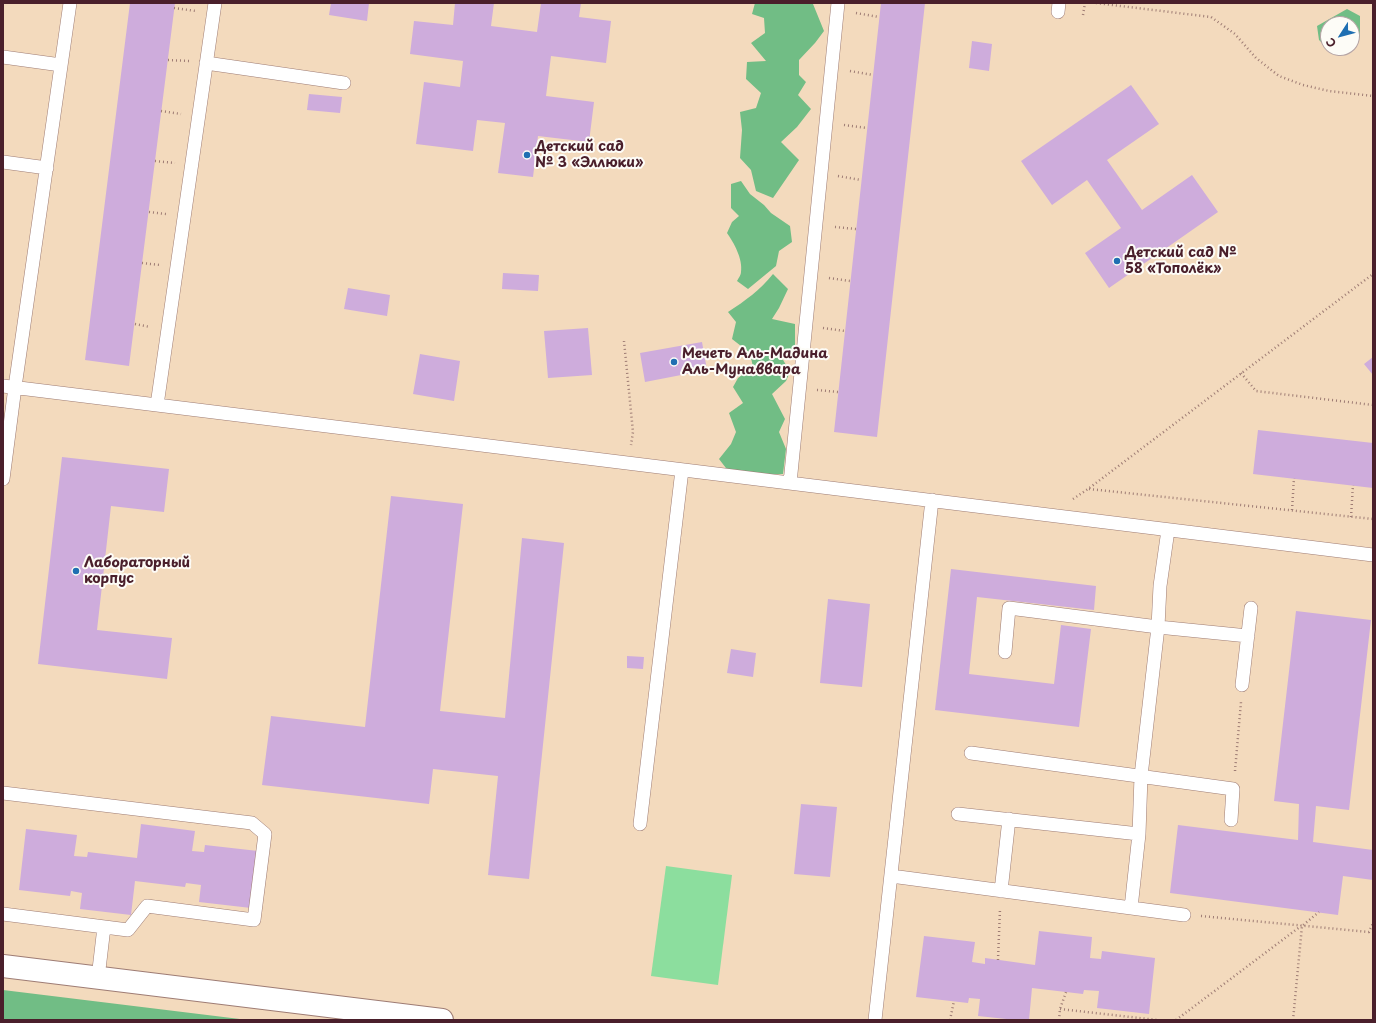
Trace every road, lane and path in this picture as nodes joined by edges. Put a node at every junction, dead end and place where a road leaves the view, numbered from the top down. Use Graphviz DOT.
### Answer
graph roads {
  1 [pos="70,3"];
  2 [pos="215,3"];
  3 [pos="1085,3"];
  4 [pos="1096,3"];
  5 [pos="838,7"];
  6 [pos="1083,15"];
  7 [pos="879,17"];
  8 [pos="3,57"];
  9 [pos="206,62"];
  10 [pos="61,65"];
  11 [pos="832,68"];
  12 [pos="873,75"];
  13 [pos="344,83"];
  14 [pos="1373,96"];
  15 [pos="826,122"];
  16 [pos="867,128"];
  17 [pos="3,162"];
  18 [pos="47,168"];
  19 [pos="1373,274"];
  20 [pos="624,341"];
  21 [pos="1241,373"];
  22 [pos="9,387"];
  23 [pos="157,405"];
  24 [pos="1373,405"];
  25 [pos="633,432"];
  26 [pos="682,470"];
  27 [pos="1294,478"];
  28 [pos="3,479"];
  29 [pos="790,483"];
  30 [pos="1354,485"];
  31 [pos="1088,489"];
  32 [pos="932,500"];
  33 [pos="1292,510"];
  34 [pos="1048,515"];
  35 [pos="1351,517"];
  36 [pos="1373,519"];
  37 [pos="1168,530"];
  38 [pos="1373,555"];
  39 [pos="1251,608"];
  40 [pos="1158,627"];
  41 [pos="1248,636"];
  42 [pos="1005,652"];
  43 [pos="1242,685"];
  44 [pos="971,753"];
  45 [pos="1141,776"];
  46 [pos="1234,790"];
  47 [pos="3,793"];
  48 [pos="958,814"];
  49 [pos="1009,819"];
  50 [pos="1230,820"];
  51 [pos="640,824"];
  52 [pos="1139,834"];
  53 [pos="891,876"];
  54 [pos="1001,890"];
  55 [pos="1131,908"];
  56 [pos="1319,912"];
  57 [pos="3,914"];
  58 [pos="1184,915"];
  59 [pos="1373,923"];
  60 [pos="1302,926"];
  61 [pos="104,927"];
  62 [pos="998,960"];
  63 [pos="3,966"];
  64 [pos="98,978"];
  65 [pos="1066,992"];
  66 [pos="954,1001"];
  67 [pos="1060,1009"];
  68 [pos="442,1020"];
  69 [pos="875,1020"];
  70 [pos="950,1020"];
  71 [pos="1059,1020"];
  72 [pos="1157,1020"];
  73 [pos="1176,1020"];
  74 [pos="1293,1020"];
  1 -- 10 [label="lane"];
  2 -- 9 [label="lane"];
  3 -- 6 [label="path"];
  4 -- 14 [label="path"];
  5 -- 7 [label="path"];
  5 -- 11 [label="lane"];
  8 -- 10 [label="lane"];
  9 -- 13 [label="lane"];
  9 -- 23 [label="lane"];
  10 -- 18 [label="lane"];
  11 -- 12 [label="path"];
  11 -- 15 [label="lane"];
  15 -- 16 [label="path"];
  15 -- 29 [label="lane"];
  17 -- 18 [label="lane"];
  18 -- 22 [label="lane"];
  19 -- 21 [label="path"];
  20 -- 25 [label="path"];
  21 -- 24 [label="path"];
  21 -- 31 [label="path"];
  22 -- 23 [label="lane"];
  22 -- 28 [label="lane"];
  23 -- 26 [label="lane"];
  26 -- 29 [label="lane"];
  26 -- 51 [label="lane"];
  27 -- 33 [label="path"];
  29 -- 32 [label="lane"];
  30 -- 35 [label="path"];
  31 -- 33 [label="path"];
  31 -- 34 [label="path"];
  32 -- 34 [label="lane"];
  32 -- 53 [label="lane"];
  33 -- 35 [label="path"];
  34 -- 37 [label="lane"];
  35 -- 36 [label="path"];
  37 -- 38 [label="lane"];
  37 -- 40 [label="lane"];
  39 -- 41 [label="lane"];
  40 -- 41 [label="lane"];
  40 -- 42 [label="lane"];
  40 -- 45 [label="lane"];
  41 -- 43 [label="lane"];
  43 -- 46 [label="path"];
  44 -- 45 [label="lane"];
  45 -- 46 [label="lane"];
  45 -- 52 [label="lane"];
  46 -- 50 [label="lane"];
  47 -- 61 [label="lane"];
  48 -- 49 [label="lane"];
  49 -- 52 [label="lane"];
  49 -- 54 [label="lane"];
  52 -- 55 [label="lane"];
  53 -- 54 [label="lane"];
  53 -- 69 [label="lane"];
  54 -- 55 [label="lane"];
  54 -- 62 [label="path"];
  55 -- 58 [label="lane"];
  56 -- 60 [label="path"];
  57 -- 61 [label="lane"];
  58 -- 60 [label="path"];
  59 -- 60 [label="path"];
  60 -- 73 [label="path"];
  60 -- 74 [label="path"];
  61 -- 64 [label="lane"];
  63 -- 64 [label="street"];
  64 -- 68 [label="street"];
  65 -- 67 [label="path"];
  66 -- 70 [label="path"];
  67 -- 71 [label="path"];
  67 -- 72 [label="path"];
}
